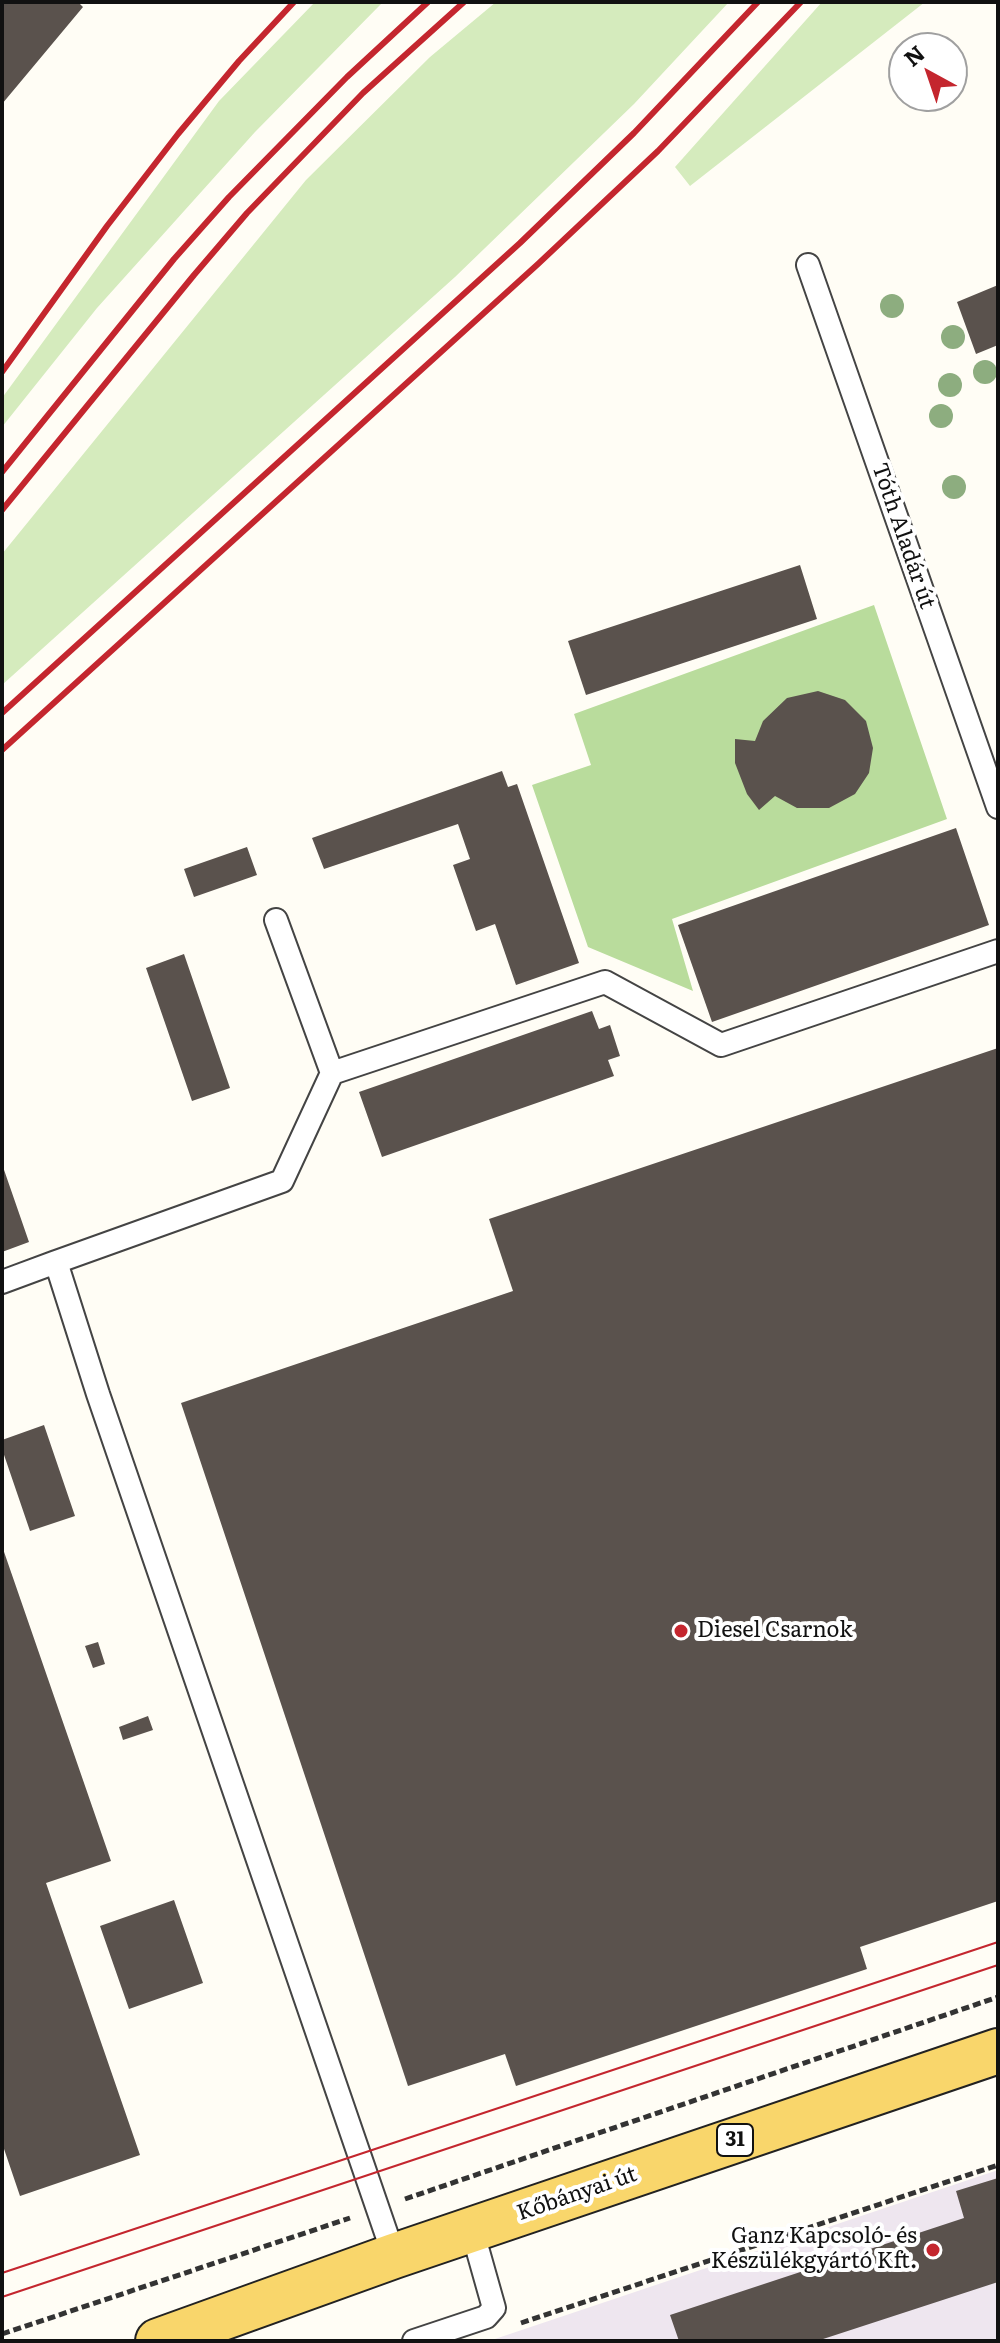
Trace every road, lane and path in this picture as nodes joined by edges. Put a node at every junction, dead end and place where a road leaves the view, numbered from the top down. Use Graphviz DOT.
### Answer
graph roads {
  1 [pos="808,265"];
  2 [pos="998,807"];
  3 [pos="276,920"];
  4 [pos="998,951"];
  5 [pos="332,1073"];
  6 [pos="56,1262"];
  7 [pos="2,1282"];
  8 [pos="998,1997"];
  9 [pos="998,2051"];
  10 [pos="998,2165"];
  11 [pos="379,2208"];
  12 [pos="472,2230"];
  13 [pos="394,2256"];
  14 [pos="513,2326"];
  15 [pos="2,2334"];
  16 [pos="158,2341"];
  17 [pos="414,2341"];
  1 -- 2 [label="lane, Tóth Aladár út"];
  3 -- 5 [label="lane"];
  4 -- 5 [label="lane"];
  5 -- 6 [label="lane"];
  6 -- 7 [label="lane"];
  6 -- 11 [label="lane"];
  8 -- 11 [label="path"];
  9 -- 12 [label="main road, Kőbányai út / 31"];
  10 -- 14 [label="path"];
  11 -- 13 [label="lane"];
  11 -- 15 [label="path"];
  12 -- 13 [label="main road, Kőbányai út / 31"];
  12 -- 17 [label="lane"];
  13 -- 16 [label="main road, Kőbányai út / 31"];
}
